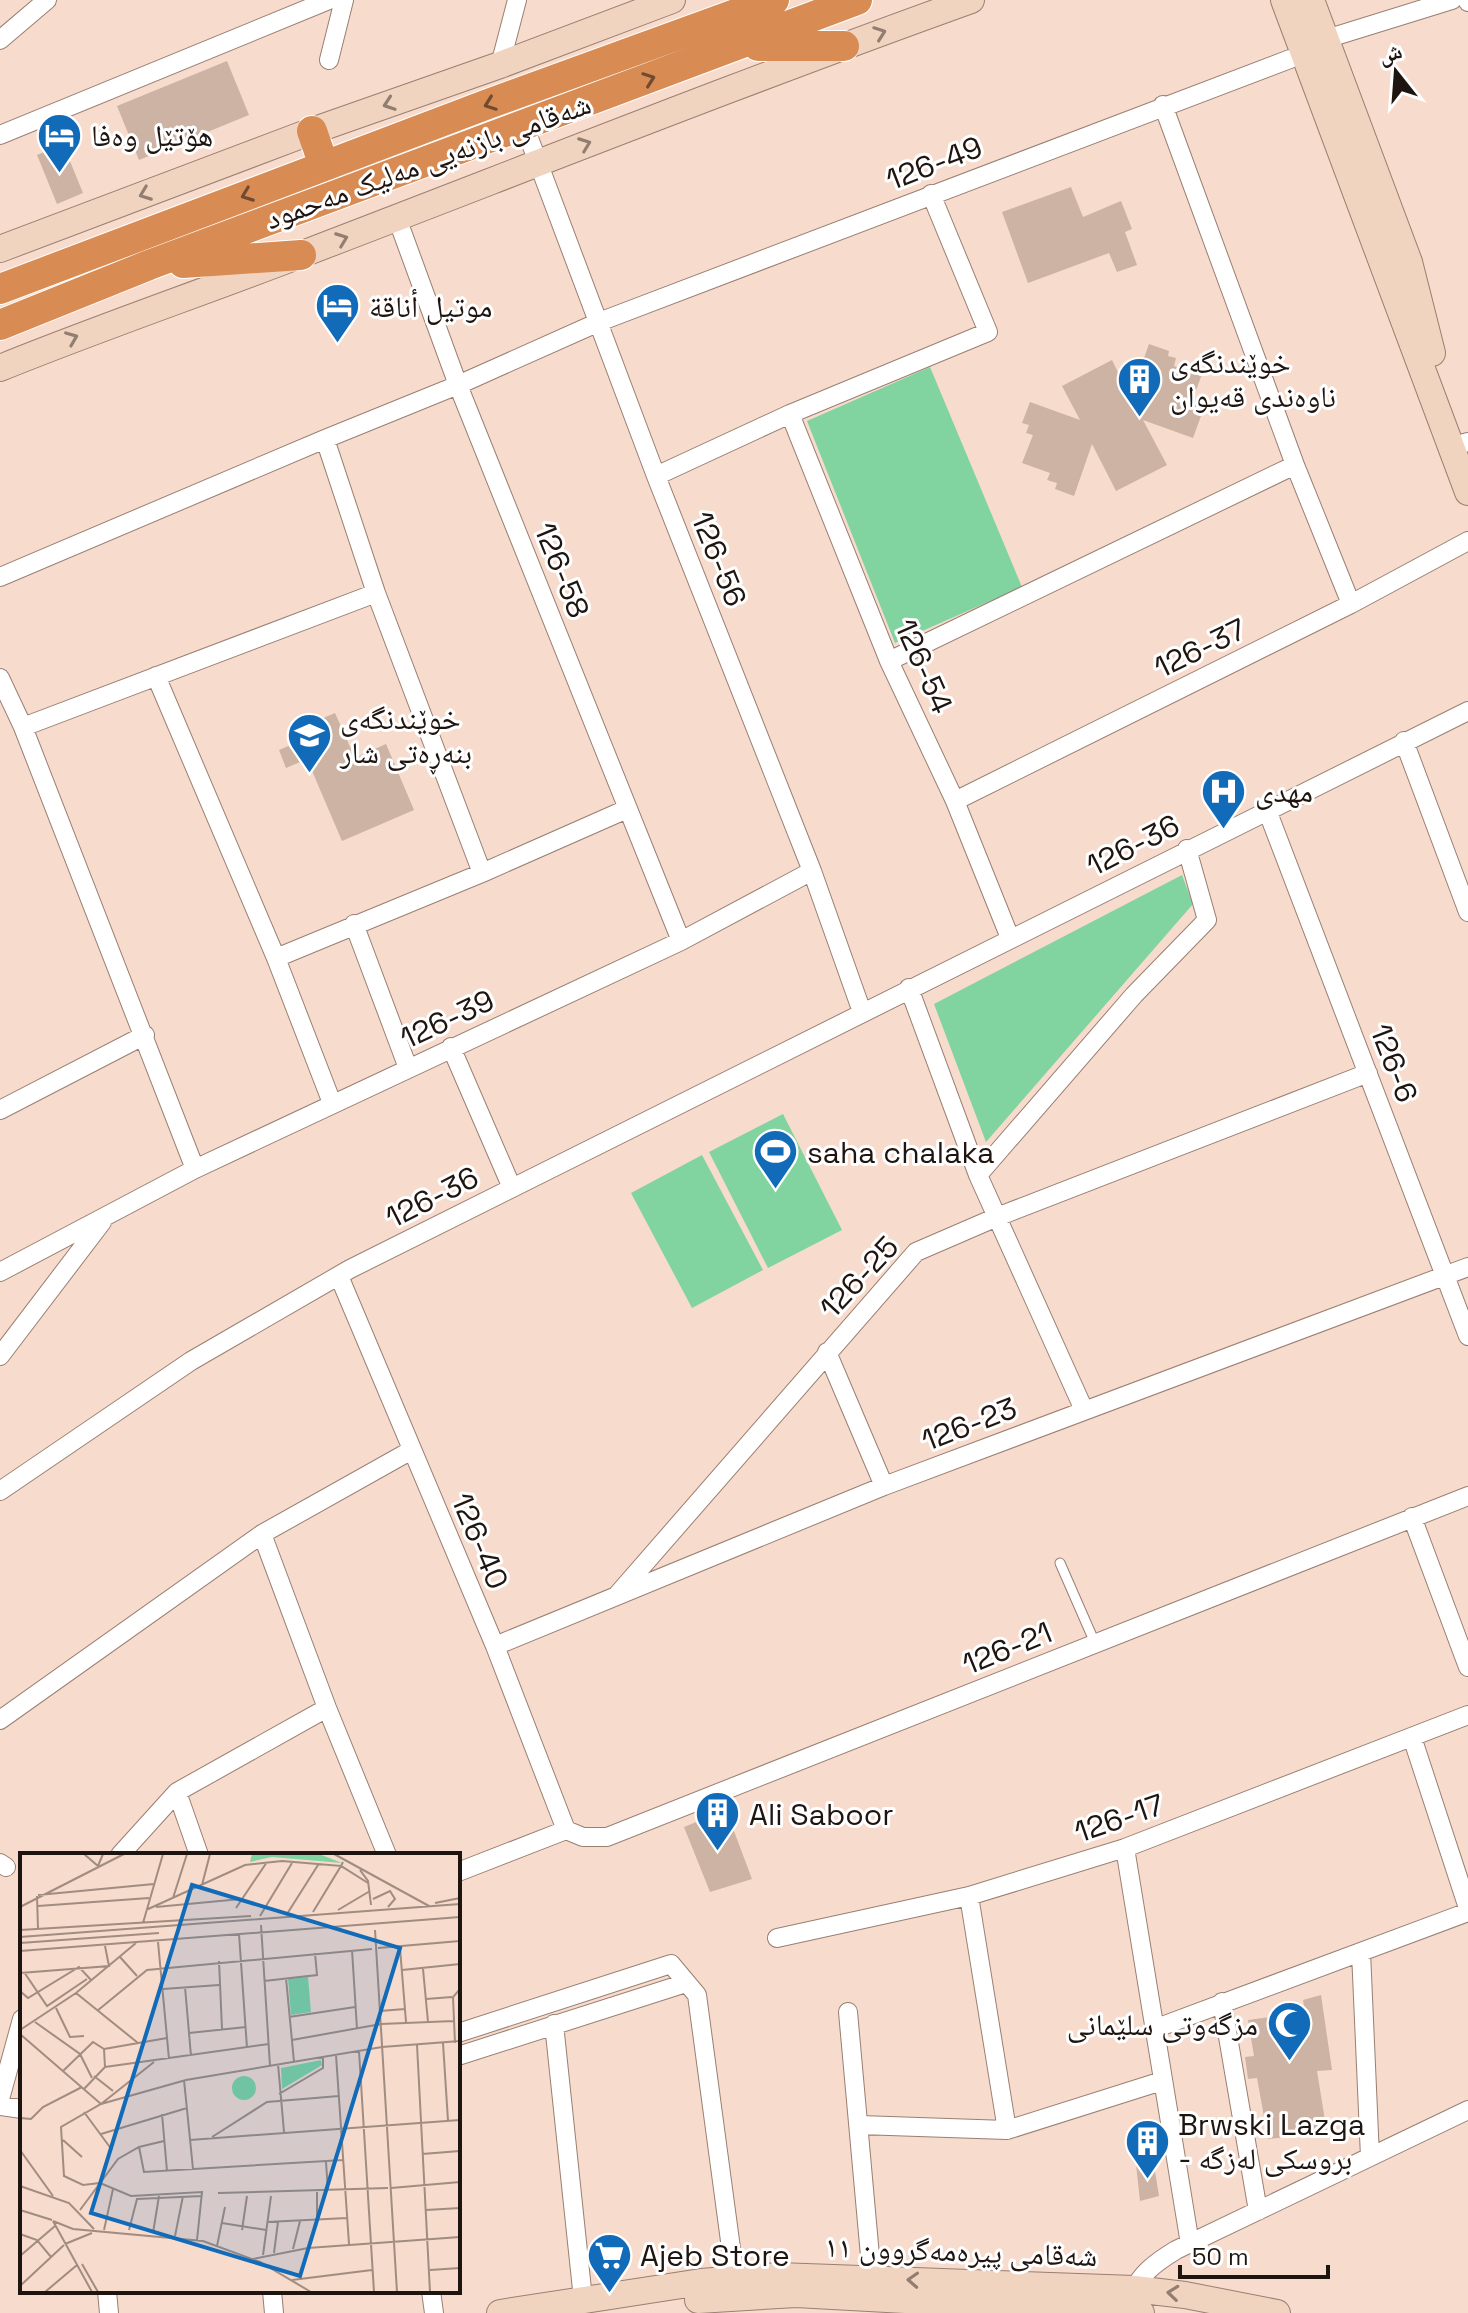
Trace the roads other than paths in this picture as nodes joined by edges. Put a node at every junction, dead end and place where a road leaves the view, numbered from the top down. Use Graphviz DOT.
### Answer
graph roads {
  1 [pos="47,0"];
  2 [pos="329,0"];
  3 [pos="344,0"];
  4 [pos="517,0"];
  5 [pos="672,0"];
  6 [pos="711,0"];
  7 [pos="774,0"];
  8 [pos="857,0"];
  9 [pos="971,0"];
  10 [pos="1266,0"];
  11 [pos="1284,0"];
  12 [pos="1295,0"];
  13 [pos="1311,0"];
  14 [pos="1452,0"];
  15 [pos="1326,39"];
  16 [pos="0,40"];
  17 [pos="740,46"];
  18 [pos="844,46"];
  19 [pos="647,48"];
  20 [pos="1290,59"];
  21 [pos="329,60"];
  22 [pos="500,65"];
  23 [pos="1163,105"];
  24 [pos="524,125"];
  25 [pos="312,131"];
  26 [pos="0,135"];
  27 [pos="537,162"];
  28 [pos="324,166"];
  29 [pos="931,194"];
  30 [pos="397,218"];
  31 [pos="0,249"];
  32 [pos="301,255"];
  33 [pos="149,265"];
  34 [pos="0,289"];
  35 [pos="599,322"];
  36 [pos="0,325"];
  37 [pos="1426,356"];
  38 [pos="0,368"];
  39 [pos="458,385"];
  40 [pos="790,414"];
  41 [pos="325,439"];
  42 [pos="1467,446"];
  43 [pos="1295,465"];
  44 [pos="656,476"];
  45 [pos="1468,492"];
  46 [pos="1468,541"];
  47 [pos="0,577"];
  48 [pos="376,593"];
  49 [pos="1351,604"];
  50 [pos="889,661"];
  51 [pos="156,676"];
  52 [pos="0,678"];
  53 [pos="1468,711"];
  54 [pos="23,727"];
  55 [pos="1404,741"];
  56 [pos="955,801"];
  57 [pos="627,809"];
  58 [pos="1267,810"];
  59 [pos="1187,849"];
  60 [pos="812,871"];
  61 [pos="482,873"];
  62 [pos="1468,912"];
  63 [pos="354,924"];
  64 [pos="1010,938"];
  65 [pos="681,941"];
  66 [pos="276,958"];
  67 [pos="909,988"];
  68 [pos="862,1012"];
  69 [pos="145,1035"];
  70 [pos="451,1047"];
  71 [pos="408,1068"];
  72 [pos="1368,1073"];
  73 [pos="332,1103"];
  74 [pos="0,1110"];
  75 [pos="195,1169"];
  76 [pos="978,1175"];
  77 [pos="512,1188"];
  78 [pos="106,1217"];
  79 [pos="997,1217"];
  80 [pos="1468,1267"];
  81 [pos="0,1272"];
  82 [pos="1445,1275"];
  83 [pos="339,1276"];
  84 [pos="1468,1336"];
  85 [pos="827,1352"];
  86 [pos="0,1356"];
  87 [pos="1084,1410"];
  88 [pos="410,1451"];
  89 [pos="884,1486"];
  90 [pos="0,1491"];
  91 [pos="1468,1496"];
  92 [pos="1412,1517"];
  93 [pos="262,1534"];
  94 [pos="1060,1563"];
  95 [pos="617,1596"];
  96 [pos="1095,1643"];
  97 [pos="495,1646"];
  98 [pos="1468,1667"];
  99 [pos="327,1708"];
  100 [pos="1468,1715"];
  101 [pos="0,1720"];
  102 [pos="1412,1737"];
  103 [pos="177,1792"];
  104 [pos="566,1830"];
  105 [pos="1125,1848"];
  106 [pos="122,1853"];
  107 [pos="198,1853"];
  108 [pos="386,1853"];
  109 [pos="460,1871"];
  110 [pos="969,1896"];
  111 [pos="1468,1910"];
  112 [pos="777,1938"];
  113 [pos="1361,1952"];
  114 [pos="686,1983"];
  115 [pos="1222,2002"];
  116 [pos="848,2012"];
  117 [pos="554,2024"];
  118 [pos="20,2026"];
  119 [pos="1154,2029"];
  120 [pos="460,2032"];
  121 [pos="460,2055"];
  122 [pos="1162,2081"];
  123 [pos="0,2099"];
  124 [pos="0,2106"];
  125 [pos="20,2109"];
  126 [pos="1468,2110"];
  127 [pos="860,2125"];
  128 [pos="1007,2130"];
  129 [pos="1370,2157"];
  130 [pos="1258,2211"];
  131 [pos="1190,2244"];
  132 [pos="735,2278"];
  133 [pos="872,2278"];
  134 [pos="107,2293"];
  135 [pos="272,2293"];
  136 [pos="431,2293"];
  137 [pos="583,2299"];
  138 [pos="1135,2305"];
  139 [pos="941,2307"];
  140 [pos="109,2313"];
  141 [pos="274,2313"];
  142 [pos="434,2313"];
  143 [pos="500,2313"];
  144 [pos="616,2313"];
  145 [pos="1277,2313"];
  1 -- 16 [label="street"];
  2 -- 26 [label="street"];
  3 -- 21 [label="street"];
  4 -- 22 [label="street"];
  5 -- 22 [label="main road"];
  6 -- 19 [label="highway"];
  7 -- 19 [label="highway, شەقامی بازنەیی مەلیک مەحمود"];
  8 -- 17 [label="highway, شەقامی بازنەیی مەلیک مەحمود"];
  18 -- 9 [label="main road, one-way"];
  10 -- 20 [label="main road"];
  11 -- 37 [label="main road"];
  12 -- 37 [label="main road"];
  13 -- 15 [label="main road"];
  14 -- 15 [label="street"];
  15 -- 37 [label="main road"];
  17 -- 18 [label="highway"];
  24 -- 17 [label="highway, شەقامی بازنەیی مەلیک مەحمود, one-way"];
  27 -- 18 [label="main road, one-way"];
  19 -- 28 [label="highway, شەقامی بازنەیی مەلیک مەحمود, one-way"];
  20 -- 23 [label="street, 126-49"];
  20 -- 37 [label="main road"];
  22 -- 25 [label="main road, one-way"];
  23 -- 29 [label="street, 126-49"];
  23 -- 43 [label="street"];
  24 -- 27 [label="street, 126-56"];
  24 -- 33 [label="highway, شەقامی بازنەیی مەلیک مەحمود"];
  25 -- 28 [label="highway"];
  25 -- 31 [label="main road, one-way"];
  27 -- 30 [label="main road"];
  27 -- 35 [label="street, 126-56"];
  28 -- 34 [label="highway, شەقامی بازنەیی مەلیک مەحمود, one-way"];
  29 -- 35 [label="street, 126-49"];
  29 -- 40 [label="street"];
  32 -- 30 [label="main road, one-way"];
  30 -- 39 [label="street, 126-58"];
  32 -- 33 [label="highway"];
  38 -- 32 [label="main road, one-way"];
  33 -- 36 [label="highway, شەقامی بازنەیی مەلیک مەحمود"];
  35 -- 39 [label="street, 126-49"];
  35 -- 44 [label="street, 126-56"];
  37 -- 42 [label="main road"];
  37 -- 45 [label="main road"];
  39 -- 41 [label="street, 126-49"];
  39 -- 57 [label="street, 126-58"];
  40 -- 44 [label="street"];
  40 -- 50 [label="street, 126-54"];
  41 -- 47 [label="street, 126-49"];
  41 -- 48 [label="street"];
  43 -- 49 [label="street"];
  43 -- 50 [label="street"];
  44 -- 60 [label="street, 126-56"];
  46 -- 49 [label="street, 126-37"];
  48 -- 51 [label="street"];
  48 -- 61 [label="street"];
  49 -- 56 [label="street, 126-37"];
  50 -- 56 [label="street, 126-54"];
  51 -- 54 [label="street"];
  51 -- 66 [label="street"];
  52 -- 54 [label="street"];
  53 -- 55 [label="street, 126-36"];
  54 -- 69 [label="street"];
  55 -- 58 [label="street, 126-36"];
  55 -- 62 [label="street"];
  56 -- 64 [label="street, 126-54"];
  57 -- 61 [label="street"];
  57 -- 65 [label="street, 126-58"];
  58 -- 59 [label="street, 126-36"];
  58 -- 72 [label="street, 126-6"];
  59 -- 64 [label="street, 126-36"];
  59 -- 76 [label="street"];
  60 -- 65 [label="street, 126-39"];
  60 -- 68 [label="street, 126-56"];
  61 -- 63 [label="street"];
  63 -- 66 [label="street"];
  63 -- 71 [label="street"];
  64 -- 67 [label="street, 126-36"];
  65 -- 70 [label="street, 126-39"];
  66 -- 73 [label="street"];
  67 -- 68 [label="street, 126-36"];
  67 -- 76 [label="street"];
  68 -- 77 [label="street, 126-36"];
  69 -- 74 [label="street"];
  69 -- 75 [label="street"];
  70 -- 71 [label="street, 126-39"];
  70 -- 77 [label="street"];
  71 -- 73 [label="street, 126-39"];
  72 -- 79 [label="street, 126-25"];
  72 -- 82 [label="street, 126-6"];
  73 -- 75 [label="street, 126-39"];
  75 -- 78 [label="street, 126-39"];
  76 -- 79 [label="street"];
  77 -- 83 [label="street, 126-36"];
  78 -- 81 [label="street, 126-39"];
  78 -- 86 [label="street"];
  79 -- 85 [label="street, 126-25"];
  79 -- 87 [label="street"];
  80 -- 82 [label="street, 126-23"];
  82 -- 84 [label="street, 126-6"];
  82 -- 87 [label="street, 126-23"];
  83 -- 88 [label="street, 126-40"];
  83 -- 90 [label="street, 126-36"];
  85 -- 89 [label="street"];
  85 -- 95 [label="street, 126-25"];
  87 -- 89 [label="street, 126-23"];
  88 -- 93 [label="street"];
  88 -- 97 [label="street, 126-40"];
  89 -- 95 [label="street, 126-23"];
  91 -- 92 [label="street, 126-21"];
  92 -- 96 [label="street, 126-21"];
  92 -- 98 [label="street"];
  93 -- 99 [label="street"];
  93 -- 101 [label="street"];
  94 -- 96 [label="lane"];
  95 -- 97 [label="street, 126-23"];
  96 -- 104 [label="street, 126-21"];
  97 -- 104 [label="street, 126-40"];
  99 -- 103 [label="street"];
  99 -- 108 [label="street"];
  100 -- 102 [label="street, 126-17"];
  102 -- 105 [label="street, 126-17"];
  102 -- 111 [label="street"];
  103 -- 106 [label="street"];
  103 -- 107 [label="street"];
  104 -- 109 [label="street"];
  105 -- 110 [label="street, 126-17"];
  105 -- 119 [label="street"];
  110 -- 112 [label="street, 126-17"];
  110 -- 128 [label="street"];
  111 -- 113 [label="street"];
  113 -- 115 [label="street"];
  113 -- 129 [label="street"];
  114 -- 117 [label="street"];
  114 -- 120 [label="street"];
  114 -- 132 [label="street"];
  115 -- 119 [label="street"];
  115 -- 130 [label="street"];
  116 -- 127 [label="street"];
  117 -- 121 [label="street"];
  117 -- 137 [label="street"];
  118 -- 123 [label="street"];
  119 -- 122 [label="street"];
  122 -- 128 [label="street"];
  122 -- 131 [label="street"];
  124 -- 125 [label="street"];
  126 -- 129 [label="street"];
  127 -- 128 [label="street"];
  127 -- 133 [label="street"];
  129 -- 130 [label="street"];
  130 -- 131 [label="street"];
  131 -- 138 [label="street"];
  132 -- 133 [label="main road, شەقامی پیرەمەگروون ١١"];
  132 -- 137 [label="main road, شەقامی پیرەمەگروون ١١"];
  138 -- 133 [label="main road, شەقامی پیرەمەگروون ١١, one-way"];
  134 -- 140 [label="street"];
  135 -- 141 [label="street"];
  136 -- 142 [label="street"];
  137 -- 143 [label="main road, شەقامی پیرەمەگروون ١١"];
  138 -- 139 [label="main road, شەقامی پیرەمەگروون ١١"];
  145 -- 138 [label="main road, شەقامی پیرەمەگروون ١١, one-way"];
  139 -- 144 [label="main road, شەقامی پیرەمەگروون ١١"];
}
